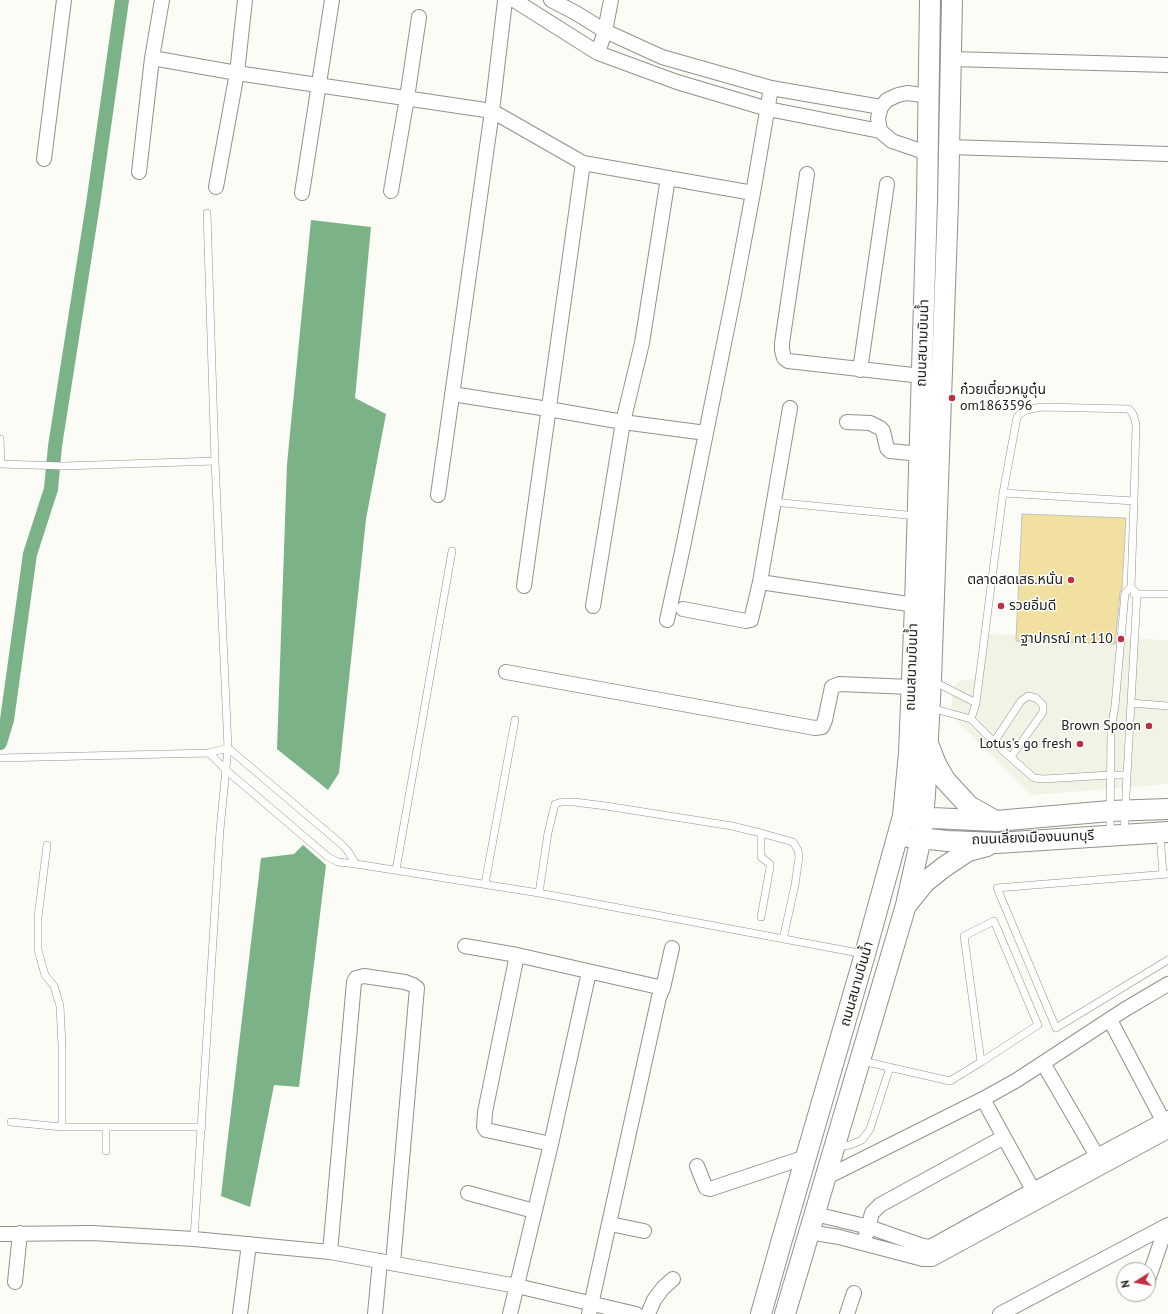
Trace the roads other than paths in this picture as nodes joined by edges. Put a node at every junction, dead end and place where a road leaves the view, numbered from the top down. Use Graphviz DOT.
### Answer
graph roads {
  1 [pos="64,0"];
  2 [pos="162,0"];
  3 [pos="245,0"];
  4 [pos="332,0"];
  5 [pos="508,0"];
  6 [pos="551,0"];
  7 [pos="611,0"];
  8 [pos="930,0"];
  9 [pos="952,0"];
  10 [pos="418,17"];
  11 [pos="604,31"];
  12 [pos="598,53"];
  13 [pos="152,58"];
  14 [pos="951,59"];
  15 [pos="1168,65"];
  16 [pos="237,72"];
  17 [pos="318,84"];
  18 [pos="771,88"];
  19 [pos="929,96"];
  20 [pos="407,98"];
  21 [pos="881,107"];
  22 [pos="768,109"];
  23 [pos="492,111"];
  24 [pos="880,130"];
  25 [pos="949,147"];
  26 [pos="927,153"];
  27 [pos="1168,154"];
  28 [pos="44,159"];
  29 [pos="583,163"];
  30 [pos="139,172"];
  31 [pos="808,174"];
  32 [pos="668,178"];
  33 [pos="887,184"];
  34 [pos="216,187"];
  35 [pos="391,191"];
  36 [pos="302,193"];
  37 [pos="753,193"];
  38 [pos="927,201"];
  39 [pos="948,202"];
  40 [pos="207,213"];
  41 [pos="860,370"];
  42 [pos="922,376"];
  43 [pos="452,394"];
  44 [pos="790,408"];
  45 [pos="548,409"];
  46 [pos="622,422"];
  47 [pos="847,422"];
  48 [pos="706,433"];
  49 [pos="0,439"];
  50 [pos="920,454"];
  51 [pos="215,461"];
  52 [pos="0,464"];
  53 [pos="1003,493"];
  54 [pos="438,494"];
  55 [pos="1134,501"];
  56 [pos="773,502"];
  57 [pos="918,516"];
  58 [pos="452,551"];
  59 [pos="760,582"];
  60 [pos="524,586"];
  61 [pos="1131,586"];
  62 [pos="1125,593"];
  63 [pos="1137,594"];
  64 [pos="1168,594"];
  65 [pos="915,605"];
  66 [pos="593,606"];
  67 [pos="683,609"];
  68 [pos="667,620"];
  69 [pos="506,672"];
  70 [pos="931,680"];
  71 [pos="911,687"];
  72 [pos="976,703"];
  73 [pos="1131,703"];
  74 [pos="1168,706"];
  75 [pos="929,708"];
  76 [pos="971,719"];
  77 [pos="515,720"];
  78 [pos="927,740"];
  79 [pos="994,742"];
  80 [pos="228,748"];
  81 [pos="209,753"];
  82 [pos="1011,757"];
  83 [pos="0,758"];
  84 [pos="226,770"];
  85 [pos="1110,775"];
  86 [pos="1127,776"];
  87 [pos="1168,809"];
  88 [pos="1118,811"];
  89 [pos="903,816"];
  90 [pos="923,818"];
  91 [pos="996,821"];
  92 [pos="1164,832"];
  93 [pos="761,833"];
  94 [pos="1117,834"];
  95 [pos="898,836"];
  96 [pos="921,838"];
  97 [pos="997,843"];
  98 [pos="47,845"];
  99 [pos="356,864"];
  100 [pos="396,870"];
  101 [pos="1167,874"];
  102 [pos="485,884"];
  103 [pos="539,893"];
  104 [pos="906,905"];
  105 [pos="761,917"];
  106 [pos="783,939"];
  107 [pos="465,946"];
  108 [pos="672,948"];
  109 [pos="865,954"];
  110 [pos="517,955"];
  111 [pos="1168,960"];
  112 [pos="589,972"];
  113 [pos="1168,984"];
  114 [pos="663,988"];
  115 [pos="1110,1020"];
  116 [pos="860,1060"];
  117 [pos="981,1062"];
  118 [pos="1043,1063"];
  119 [pos="890,1067"];
  120 [pos="983,1099"];
  121 [pos="11,1122"];
  122 [pos="1167,1125"];
  123 [pos="62,1127"];
  124 [pos="106,1127"];
  125 [pos="202,1127"];
  126 [pos="1004,1137"];
  127 [pos="551,1144"];
  128 [pos="834,1147"];
  129 [pos="106,1151"];
  130 [pos="1097,1156"];
  131 [pos="806,1158"];
  132 [pos="697,1166"];
  133 [pos="826,1178"];
  134 [pos="1033,1190"];
  135 [pos="468,1193"];
  136 [pos="792,1210"];
  137 [pos="534,1211"];
  138 [pos="1006,1212"];
  139 [pos="610,1224"];
  140 [pos="1165,1226"];
  141 [pos="869,1227"];
  142 [pos="644,1231"];
  143 [pos="809,1232"];
  144 [pos="20,1233"];
  145 [pos="0,1234"];
  146 [pos="194,1239"];
  147 [pos="781,1243"];
  148 [pos="864,1243"];
  149 [pos="249,1244"];
  150 [pos="330,1252"];
  151 [pos="931,1253"];
  152 [pos="386,1262"];
  153 [pos="1154,1262"];
  154 [pos="673,1279"];
  155 [pos="15,1282"];
  156 [pos="517,1286"];
  157 [pos="854,1293"];
  158 [pos="591,1308"];
  159 [pos="240,1314"];
  160 [pos="375,1314"];
  161 [pos="510,1314"];
  162 [pos="636,1314"];
  163 [pos="648,1314"];
  164 [pos="761,1314"];
  165 [pos="785,1314"];
  166 [pos="847,1314"];
  167 [pos="1000,1314"];
  1 -- 28 [label="street"];
  2 -- 13 [label="street"];
  3 -- 16 [label="street"];
  4 -- 17 [label="street"];
  5 -- 12 [label="street"];
  5 -- 23 [label="street"];
  6 -- 11 [label="street"];
  7 -- 11 [label="street"];
  8 -- 19 [label="main road, ถนนสนามบินน้ำ"];
  9 -- 14 [label="main road, ถนนสนามบินน้ำ"];
  10 -- 20 [label="street"];
  11 -- 12 [label="street"];
  11 -- 18 [label="street"];
  12 -- 22 [label="street"];
  13 -- 16 [label="street"];
  13 -- 30 [label="street"];
  14 -- 15 [label="street"];
  14 -- 25 [label="main road, ถนนสนามบินน้ำ"];
  16 -- 17 [label="street"];
  16 -- 34 [label="street"];
  17 -- 20 [label="street"];
  17 -- 36 [label="street"];
  18 -- 21 [label="street"];
  18 -- 22 [label="street"];
  19 -- 21 [label="street"];
  19 -- 26 [label="main road, ถนนสนามบินน้ำ"];
  20 -- 23 [label="street"];
  20 -- 35 [label="street"];
  21 -- 24 [label="street"];
  22 -- 24 [label="street"];
  22 -- 37 [label="street"];
  23 -- 29 [label="street"];
  23 -- 43 [label="street"];
  24 -- 26 [label="street"];
  25 -- 27 [label="street"];
  25 -- 39 [label="main road, ถนนสนามบินน้ำ"];
  26 -- 38 [label="main road, ถนนสนามบินน้ำ"];
  29 -- 32 [label="street"];
  29 -- 45 [label="street"];
  31 -- 41 [label="street"];
  32 -- 37 [label="street"];
  32 -- 46 [label="street"];
  33 -- 41 [label="street"];
  37 -- 48 [label="street"];
  38 -- 39 [label="main road"];
  38 -- 42 [label="main road, ถนนสนามบินน้ำ"];
  39 -- 70 [label="main road, ถนนสนามบินน้ำ"];
  40 -- 51 [label="lane"];
  41 -- 42 [label="street"];
  42 -- 50 [label="main road, ถนนสนามบินน้ำ"];
  43 -- 45 [label="street"];
  43 -- 54 [label="street"];
  44 -- 56 [label="street"];
  45 -- 46 [label="street"];
  45 -- 60 [label="street"];
  46 -- 48 [label="street"];
  46 -- 66 [label="street"];
  47 -- 50 [label="street"];
  48 -- 68 [label="street"];
  49 -- 52 [label="lane"];
  50 -- 57 [label="main road, ถนนสนามบินน้ำ"];
  51 -- 52 [label="lane"];
  51 -- 80 [label="lane"];
  53 -- 55 [label="lane"];
  53 -- 55 [label="lane"];
  53 -- 72 [label="lane"];
  55 -- 61 [label="lane"];
  56 -- 57 [label="lane"];
  56 -- 59 [label="street"];
  57 -- 65 [label="main road, ถนนสนามบินน้ำ"];
  58 -- 100 [label="lane"];
  59 -- 65 [label="street"];
  59 -- 67 [label="street"];
  61 -- 62 [label="lane"];
  61 -- 63 [label="lane"];
  62 -- 63 [label="lane"];
  62 -- 85 [label="lane"];
  63 -- 64 [label="lane"];
  63 -- 73 [label="lane"];
  65 -- 71 [label="main road, ถนนสนามบินน้ำ"];
  69 -- 71 [label="street"];
  70 -- 72 [label="lane"];
  70 -- 75 [label="main road, ถนนสนามบินน้ำ"];
  71 -- 89 [label="main road, ถนนสนามบินน้ำ"];
  72 -- 76 [label="lane"];
  73 -- 74 [label="lane"];
  73 -- 86 [label="lane"];
  75 -- 76 [label="lane"];
  75 -- 78 [label="main road, ถนนสนามบินน้ำ"];
  76 -- 79 [label="lane"];
  77 -- 102 [label="lane"];
  78 -- 90 [label="main road, ถนนสนามบินน้ำ"];
  78 -- 91 [label="main road"];
  79 -- 82 [label="lane"];
  79 -- 82 [label="lane"];
  80 -- 81 [label="lane"];
  80 -- 84 [label="lane"];
  80 -- 99 [label="lane"];
  81 -- 83 [label="lane"];
  81 -- 84 [label="lane"];
  82 -- 85 [label="lane"];
  84 -- 99 [label="lane"];
  84 -- 125 [label="lane"];
  85 -- 86 [label="lane"];
  85 -- 88 [label="lane"];
  86 -- 88 [label="lane"];
  87 -- 88 [label="main road, ถนนเลี่ยงเมืองนนทบุรี"];
  88 -- 91 [label="main road, ถนนเลี่ยงเมืองนนทบุรี"];
  88 -- 94 [label="lane"];
  88 -- 94 [label="lane"];
  89 -- 90 [label="main road, ถนนเลี่ยงเมืองนนทบุรี"];
  89 -- 95 [label="main road, ถนนสนามบินน้ำ"];
  90 -- 91 [label="main road, ถนนเลี่ยงเมืองนนทบุรี"];
  90 -- 96 [label="main road, ถนนสนามบินน้ำ"];
  92 -- 94 [label="main road, ถนนเลี่ยงเมืองนนทบุรี"];
  92 -- 101 [label="lane"];
  93 -- 103 [label="lane"];
  93 -- 105 [label="lane"];
  93 -- 106 [label="lane"];
  94 -- 97 [label="main road, ถนนเลี่ยงเมืองนนทบุรี"];
  95 -- 96 [label="main road, ถนนเลี่ยงเมืองนนทบุรี"];
  95 -- 109 [label="main road, ถนนสนามบินน้ำ"];
  96 -- 97 [label="main road, ถนนเลี่ยงเมืองนนทบุรี"];
  96 -- 104 [label="main road, ถนนสนามบินน้ำ"];
  97 -- 104 [label="main road"];
  98 -- 123 [label="lane"];
  99 -- 100 [label="lane"];
  100 -- 102 [label="lane"];
  101 -- 111 [label="lane"];
  102 -- 103 [label="lane"];
  103 -- 106 [label="lane"];
  104 -- 116 [label="main road, ถนนสนามบินน้ำ"];
  106 -- 109 [label="lane"];
  107 -- 110 [label="street"];
  108 -- 114 [label="street"];
  109 -- 131 [label="main road, ถนนสนามบินน้ำ"];
  110 -- 112 [label="street"];
  110 -- 127 [label="street"];
  112 -- 114 [label="street"];
  112 -- 127 [label="street"];
  113 -- 115 [label="street"];
  114 -- 139 [label="street"];
  115 -- 118 [label="street"];
  115 -- 122 [label="street"];
  116 -- 119 [label="lane"];
  116 -- 128 [label="main road, ถนนสนามบินน้ำ"];
  117 -- 117 [label="lane"];
  117 -- 119 [label="lane"];
  118 -- 120 [label="street"];
  118 -- 130 [label="street"];
  119 -- 128 [label="lane"];
  120 -- 126 [label="street"];
  120 -- 133 [label="street"];
  121 -- 123 [label="lane"];
  122 -- 130 [label="street"];
  122 -- 138 [label="street"];
  123 -- 124 [label="lane"];
  124 -- 125 [label="lane"];
  124 -- 129 [label="lane"];
  125 -- 146 [label="lane"];
  126 -- 134 [label="street"];
  126 -- 141 [label="street"];
  127 -- 137 [label="street"];
  128 -- 133 [label="main road, ถนนสนามบินน้ำ"];
  130 -- 134 [label="street"];
  131 -- 132 [label="street"];
  131 -- 136 [label="main road, ถนนสนามบินน้ำ"];
  133 -- 143 [label="main road, ถนนสนามบินน้ำ"];
  134 -- 138 [label="street"];
  135 -- 137 [label="street"];
  136 -- 143 [label="main road"];
  136 -- 147 [label="main road, ถนนสนามบินน้ำ"];
  137 -- 156 [label="street"];
  138 -- 151 [label="street"];
  139 -- 142 [label="street"];
  139 -- 158 [label="street"];
  140 -- 153 [label="street"];
  140 -- 167 [label="street"];
  141 -- 143 [label="street"];
  141 -- 148 [label="street"];
  141 -- 151 [label="street"];
  143 -- 147 [label="main road"];
  143 -- 148 [label="street"];
  143 -- 165 [label="main road, ถนนสนามบินน้ำ"];
  144 -- 145 [label="street"];
  144 -- 146 [label="street"];
  144 -- 155 [label="street"];
  146 -- 149 [label="street"];
  147 -- 164 [label="main road, ถนนสนามบินน้ำ"];
  148 -- 151 [label="street"];
  149 -- 150 [label="street"];
  149 -- 159 [label="street"];
  150 -- 152 [label="street"];
  150 -- 152 [label="street"];
  152 -- 156 [label="street"];
  152 -- 160 [label="street"];
  154 -- 163 [label="street"];
  156 -- 158 [label="street"];
  156 -- 161 [label="street"];
  157 -- 166 [label="street"];
  158 -- 162 [label="street"];
}
